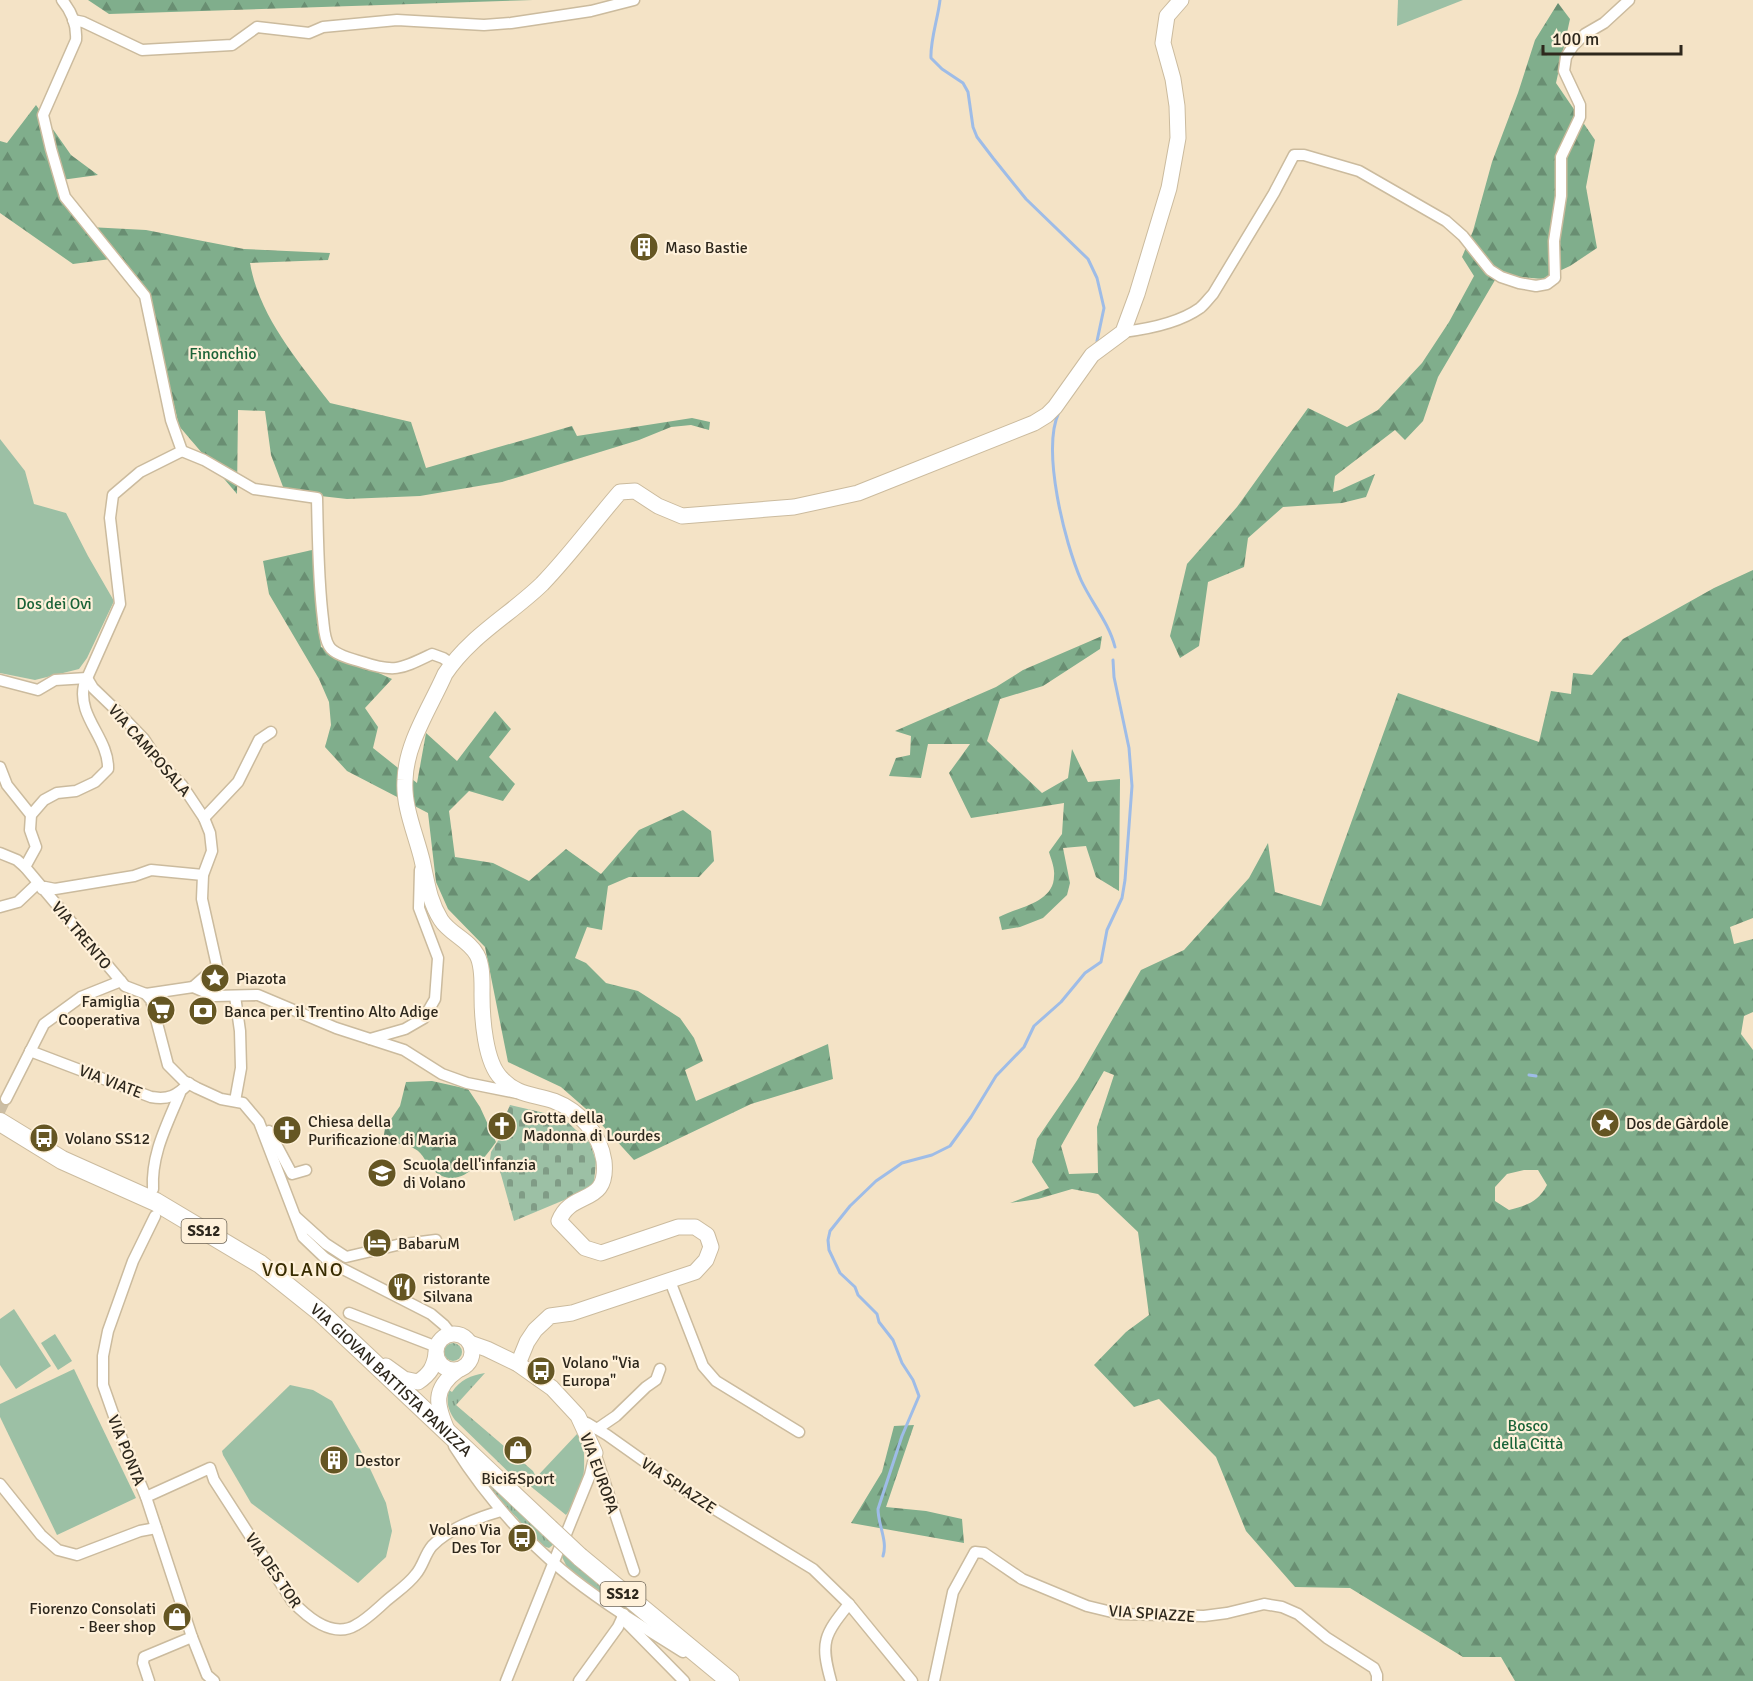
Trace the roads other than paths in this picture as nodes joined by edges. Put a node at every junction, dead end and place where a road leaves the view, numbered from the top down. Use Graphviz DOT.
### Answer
graph roads {
  1 [pos="62,0"];
  2 [pos="634,0"];
  3 [pos="1181,0"];
  4 [pos="1629,0"];
  5 [pos="73,20"];
  6 [pos="1123,332"];
  7 [pos="182,451"];
  8 [pos="452,664"];
  9 [pos="87,678"];
  10 [pos="0,680"];
  11 [pos="271,732"];
  12 [pos="0,768"];
  13 [pos="31,815"];
  14 [pos="204,818"];
  15 [pos="0,853"];
  16 [pos="423,862"];
  17 [pos="25,867"];
  18 [pos="203,875"];
  19 [pos="40,886"];
  20 [pos="0,907"];
  21 [pos="121,981"];
  22 [pos="193,987"];
  23 [pos="146,994"];
  24 [pos="235,996"];
  25 [pos="370,1039"];
  26 [pos="30,1051"];
  27 [pos="189,1083"];
  28 [pos="180,1093"];
  29 [pos="532,1097"];
  30 [pos="6,1099"];
  31 [pos="235,1101"];
  32 [pos="256,1110"];
  33 [pos="0,1122"];
  34 [pos="306,1170"];
  35 [pos="153,1189"];
  36 [pos="155,1216"];
  37 [pos="296,1217"];
  38 [pos="436,1240"];
  39 [pos="670,1281"];
  40 [pos="349,1313"];
  41 [pos="451,1334"];
  42 [pos="470,1343"];
  43 [pos="436,1350"];
  44 [pos="503,1357"];
  45 [pos="372,1361"];
  46 [pos="518,1364"];
  47 [pos="464,1366"];
  48 [pos="660,1369"];
  49 [pos="580,1421"];
  50 [pos="597,1429"];
  51 [pos="448,1432"];
  52 [pos="799,1432"];
  53 [pos="595,1454"];
  54 [pos="0,1484"];
  55 [pos="146,1497"];
  56 [pos="501,1511"];
  57 [pos="156,1528"];
  58 [pos="557,1531"];
  59 [pos="559,1549"];
  60 [pos="553,1562"];
  61 [pos="634,1571"];
  62 [pos="849,1604"];
  63 [pos="621,1620"];
  64 [pos="192,1637"];
  65 [pos="149,1681"];
  66 [pos="214,1681"];
  67 [pos="506,1681"];
  68 [pos="579,1681"];
  69 [pos="684,1681"];
  70 [pos="729,1681"];
  71 [pos="831,1681"];
  72 [pos="912,1681"];
  73 [pos="934,1681"];
  74 [pos="1377,1681"];
  1 -- 5 [label="street"];
  2 -- 5 [label="street"];
  3 -- 6 [label="street"];
  4 -- 6 [label="street"];
  5 -- 7 [label="street"];
  6 -- 8 [label="street"];
  7 -- 8 [label="street"];
  7 -- 9 [label="street"];
  8 -- 16 [label="street"];
  9 -- 10 [label="street"];
  9 -- 13 [label="street"];
  9 -- 14 [label="street, VIA CAMPOSALA"];
  11 -- 14 [label="street"];
  12 -- 13 [label="street"];
  13 -- 17 [label="street"];
  14 -- 18 [label="street, VIA CAMPOSALA"];
  15 -- 17 [label="street"];
  16 -- 25 [label="street"];
  16 -- 29 [label="street"];
  17 -- 19 [label="street, VIA TRENTO"];
  18 -- 19 [label="street"];
  18 -- 22 [label="street, VIA CAMPOSALA"];
  19 -- 20 [label="street"];
  19 -- 21 [label="street, VIA TRENTO"];
  21 -- 23 [label="street, VIA TRENTO"];
  21 -- 26 [label="street"];
  22 -- 23 [label="street"];
  22 -- 24 [label="street"];
  23 -- 27 [label="street"];
  24 -- 25 [label="street"];
  24 -- 31 [label="street"];
  25 -- 29 [label="street"];
  26 -- 28 [label="street, VIA VIATE"];
  26 -- 30 [label="street"];
  27 -- 28 [label="street"];
  27 -- 31 [label="street"];
  28 -- 35 [label="street"];
  29 -- 39 [label="street"];
  31 -- 37 [label="street"];
  32 -- 34 [label="street"];
  33 -- 45 [label="main road, VIA GIOVAN BATTISTA PANIZZA / SS12"];
  36 -- 55 [label="street, VIA PONTA"];
  37 -- 38 [label="street"];
  37 -- 41 [label="street"];
  39 -- 46 [label="street"];
  39 -- 52 [label="street"];
  40 -- 43 [label="street"];
  41 -- 42 [label="street"];
  41 -- 43 [label="street"];
  42 -- 44 [label="street, VIA EUROPA"];
  42 -- 47 [label="street"];
  43 -- 45 [label="street"];
  43 -- 47 [label="street"];
  44 -- 46 [label="street, VIA EUROPA"];
  44 -- 47 [label="street"];
  45 -- 51 [label="main road, VIA GIOVAN BATTISTA PANIZZA / SS12"];
  46 -- 49 [label="street, VIA EUROPA"];
  47 -- 51 [label="street"];
  48 -- 50 [label="street"];
  49 -- 50 [label="street, VIA SPIAZZE"];
  49 -- 53 [label="street, VIA EUROPA"];
  50 -- 62 [label="street, VIA SPIAZZE"];
  51 -- 56 [label="street"];
  51 -- 58 [label="main road, VIA GIOVAN BATTISTA PANIZZA / SS12"];
  53 -- 58 [label="street"];
  53 -- 61 [label="street, VIA EUROPA"];
  54 -- 57 [label="street"];
  55 -- 56 [label="street, VIA DES TOR"];
  55 -- 57 [label="street, VIA PONTA"];
  56 -- 60 [label="street"];
  57 -- 64 [label="street, VIA PONTA"];
  58 -- 70 [label="main road, VIA GIOVAN BATTISTA PANIZZA / SS12, bridge"];
  59 -- 60 [label="street"];
  60 -- 63 [label="street"];
  60 -- 67 [label="street"];
  62 -- 71 [label="street"];
  62 -- 72 [label="street, VIA SPIAZZE"];
  63 -- 68 [label="street"];
  63 -- 69 [label="street"];
  63 -- 70 [label="street"];
  64 -- 65 [label="street"];
  64 -- 66 [label="street, VIA PONTA"];
  73 -- 74 [label="street, VIA SPIAZZE"];
}
